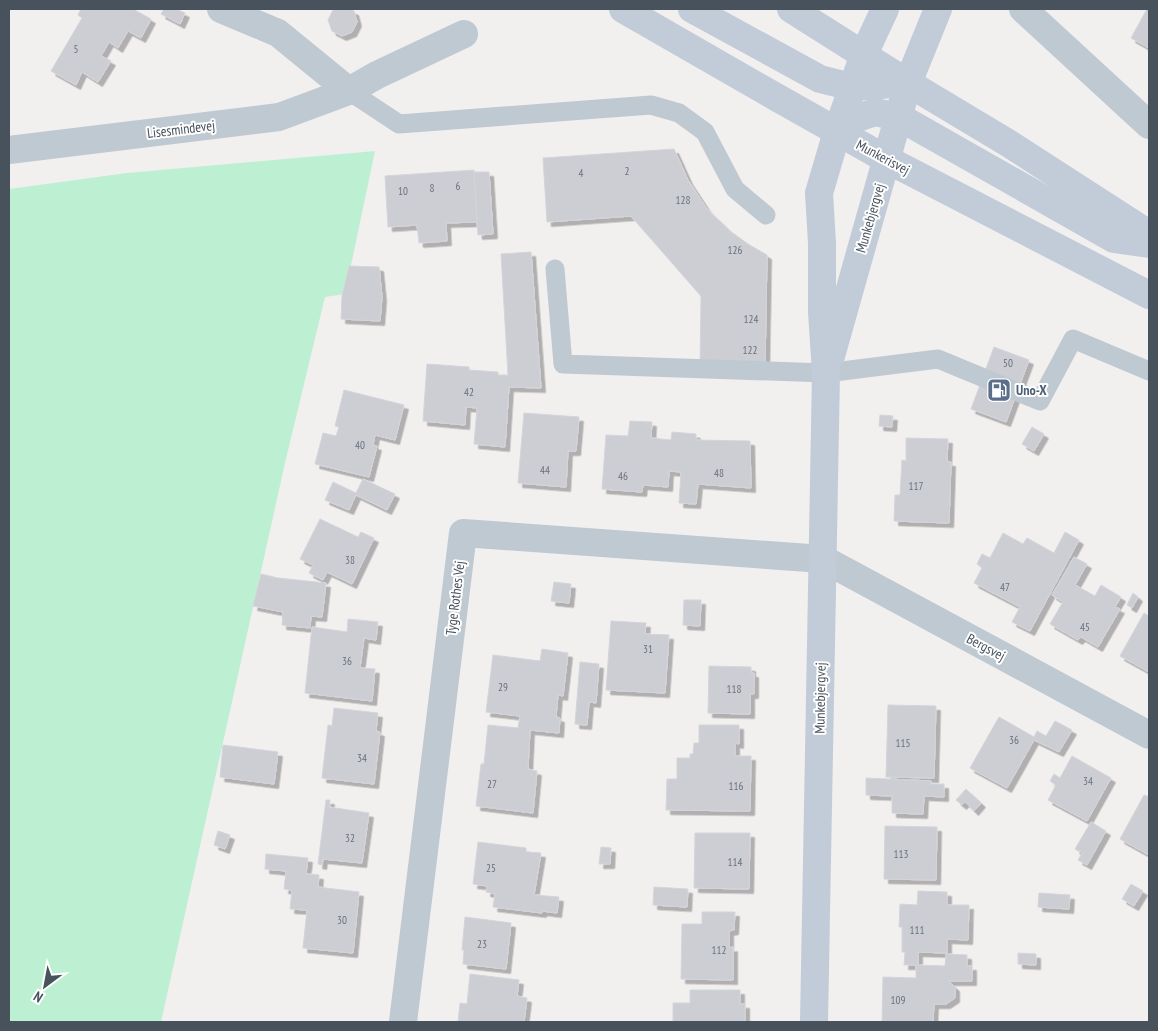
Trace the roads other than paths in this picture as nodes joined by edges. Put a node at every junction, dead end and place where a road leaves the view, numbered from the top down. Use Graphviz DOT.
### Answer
graph roads {
  1 [pos="221,9"];
  2 [pos="623,9"];
  3 [pos="692,9"];
  4 [pos="791,9"];
  5 [pos="885,9"];
  6 [pos="938,9"];
  7 [pos="1023,9"];
  8 [pos="464,34"];
  9 [pos="864,54"];
  10 [pos="908,83"];
  11 [pos="852,87"];
  12 [pos="349,91"];
  13 [pos="898,117"];
  14 [pos="1149,126"];
  15 [pos="837,132"];
  16 [pos="9,150"];
  17 [pos="886,160"];
  18 [pos="766,215"];
  19 [pos="1149,234"];
  20 [pos="1149,244"];
  21 [pos="555,269"];
  22 [pos="1149,295"];
  23 [pos="1149,371"];
  24 [pos="826,373"];
  25 [pos="823,559"];
  26 [pos="1149,735"];
  27 [pos="403,1022"];
  28 [pos="814,1022"];
  1 -- 12 [label="street"];
  2 -- 15 [label="main road, Munkerisvej"];
  3 -- 11 [label="main road"];
  4 -- 9 [label="main road"];
  5 -- 9 [label="main road, Munkebjergvej"];
  6 -- 10 [label="main road, Munkebjergvej"];
  7 -- 14 [label="street"];
  8 -- 12 [label="street, Lisesmindevej"];
  9 -- 10 [label="main road"];
  9 -- 11 [label="main road, Munkebjergvej"];
  10 -- 11 [label="main road"];
  10 -- 13 [label="main road, Munkebjergvej"];
  10 -- 19 [label="main road"];
  11 -- 15 [label="main road, Munkebjergvej"];
  12 -- 16 [label="street, Lisesmindevej"];
  12 -- 18 [label="lane"];
  13 -- 15 [label="main road"];
  13 -- 17 [label="main road, Munkebjergvej"];
  13 -- 20 [label="main road"];
  15 -- 17 [label="main road, Munkerisvej"];
  15 -- 24 [label="main road, Munkebjergvej"];
  17 -- 22 [label="main road, Munkerisvej"];
  17 -- 24 [label="main road, Munkebjergvej"];
  21 -- 24 [label="lane"];
  23 -- 24 [label="lane"];
  24 -- 25 [label="main road, Munkebjergvej"];
  25 -- 26 [label="street, Bergsvej"];
  25 -- 27 [label="street, Tyge Rothes Vej"];
  25 -- 28 [label="main road, Munkebjergvej"];
}
